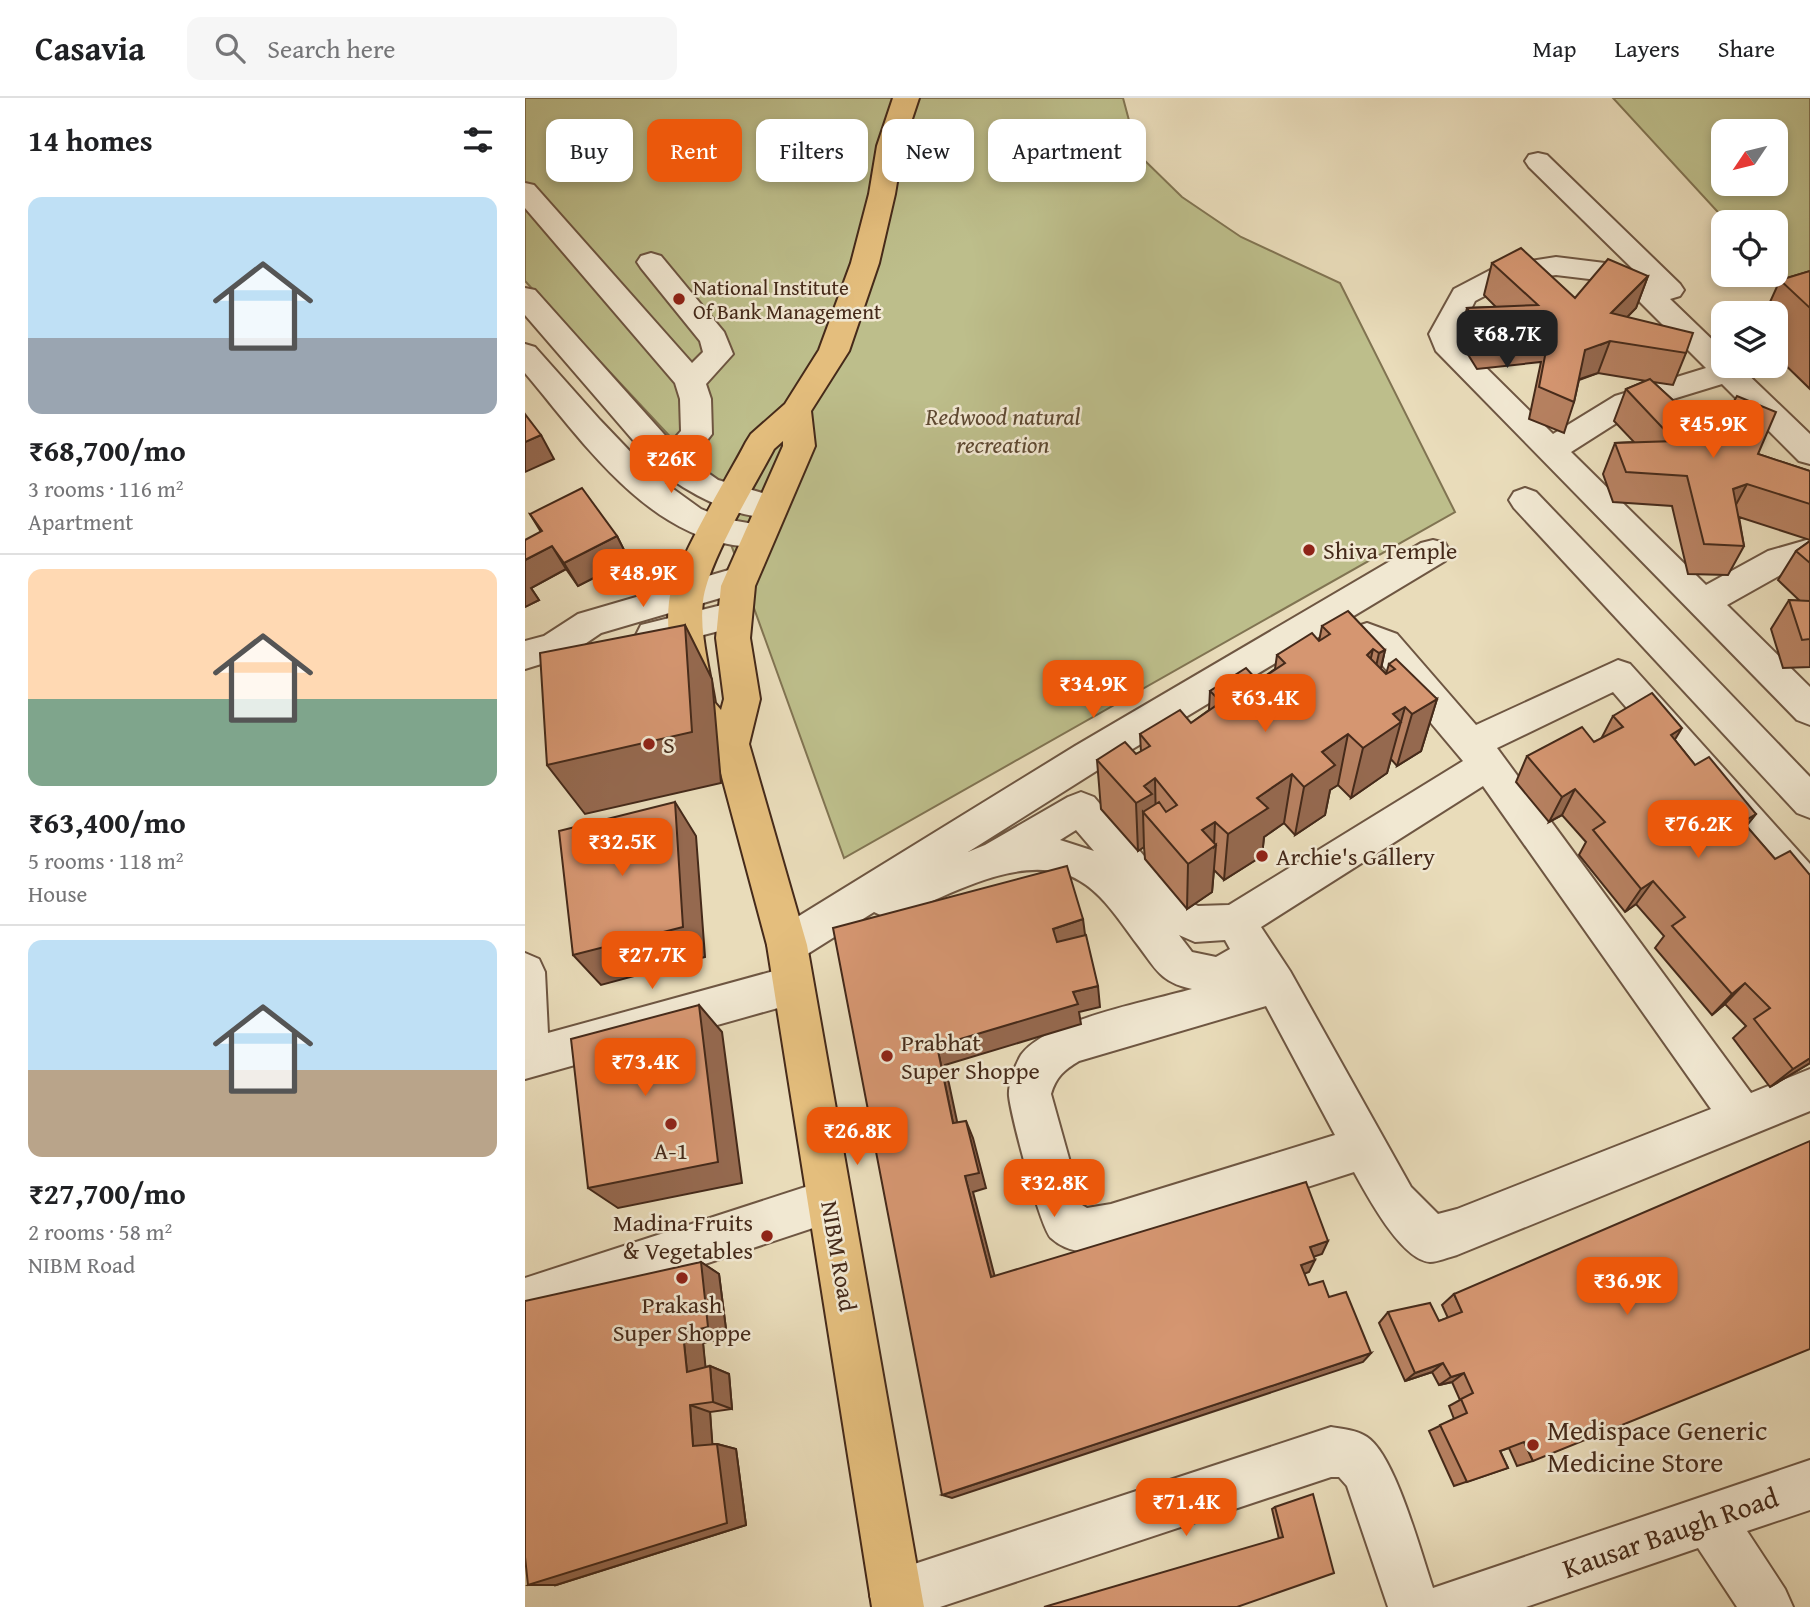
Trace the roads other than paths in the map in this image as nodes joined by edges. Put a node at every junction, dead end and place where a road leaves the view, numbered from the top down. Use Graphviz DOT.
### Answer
graph roads {
  1 [pos="906,98"];
  2 [pos="1538,161"];
  3 [pos="525,191"];
  4 [pos="651,262"];
  5 [pos="525,297"];
  6 [pos="1711,338"];
  7 [pos="1711,343"];
  8 [pos="525,354"];
  9 [pos="1711,369"];
  10 [pos="1747,378"];
  11 [pos="1753,378"];
  12 [pos="691,381"];
  13 [pos="536,384"];
  14 [pos="796,411"];
  15 [pos="1810,427"];
  16 [pos="1551,450"];
  17 [pos="1810,453"];
  18 [pos="671,463"];
  19 [pos="642,483"];
  20 [pos="733,498"];
  21 [pos="1525,500"];
  22 [pos="765,522"];
  23 [pos="716,528"];
  24 [pos="1810,551"];
  25 [pos="1433,552"];
  26 [pos="739,580"];
  27 [pos="1702,603"];
  28 [pos="687,610"];
  29 [pos="734,615"];
  30 [pos="540,651"];
  31 [pos="1305,674"];
  32 [pos="1810,710"];
  33 [pos="731,744"];
  34 [pos="1479,754"];
  35 [pos="1810,802"];
  36 [pos="999,857"];
  37 [pos="1810,892"];
  38 [pos="1256,953"];
  39 [pos="789,965"];
  40 [pos="525,972"];
  41 [pos="527,1058"];
  42 [pos="1810,1090"];
  43 [pos="1742,1117"];
  44 [pos="1364,1147"];
  45 [pos="830,1201"];
  46 [pos="525,1301"];
  47 [pos="1810,1485"];
  48 [pos="1709,1519"];
  49 [pos="897,1601"];
  50 [pos="1414,1607"];
  51 [pos="1450,1607"];
  52 [pos="1767,1607"];
  1 -- 14 [label="main road, NIBM Road"];
  2 -- 6 [label="street"];
  3 -- 12 [label="street"];
  4 -- 12 [label="street"];
  5 -- 18 [label="street"];
  7 -- 16 [label="street"];
  8 -- 13 [label="street"];
  9 -- 16 [label="street"];
  10 -- 17 [label="street"];
  11 -- 15 [label="street"];
  12 -- 18 [label="street"];
  13 -- 19 [label="street"];
  14 -- 20 [label="main road, NIBM Road"];
  14 -- 22 [label="main road, NIBM Road"];
  16 -- 27 [label="street"];
  18 -- 19 [label="street"];
  18 -- 20 [label="street"];
  19 -- 23 [label="street"];
  20 -- 22 [label="street"];
  20 -- 23 [label="main road, NIBM Road"];
  21 -- 35 [label="street"];
  22 -- 23 [label="street"];
  22 -- 26 [label="main road, NIBM Road"];
  23 -- 28 [label="main road, NIBM Road"];
  24 -- 27 [label="street"];
  25 -- 39 [label="street"];
  26 -- 28 [label="street"];
  26 -- 29 [label="main road, NIBM Road"];
  27 -- 32 [label="street"];
  28 -- 29 [label="street"];
  28 -- 30 [label="street"];
  28 -- 33 [label="main road, NIBM Road"];
  29 -- 33 [label="main road, NIBM Road"];
  31 -- 34 [label="street"];
  33 -- 39 [label="main road, NIBM Road"];
  34 -- 37 [label="street"];
  34 -- 38 [label="street"];
  34 -- 43 [label="street"];
  36 -- 38 [label="street"];
  36 -- 38 [label="street"];
  36 -- 39 [label="street"];
  38 -- 44 [label="street"];
  38 -- 44 [label="street"];
  39 -- 41 [label="street"];
  39 -- 45 [label="main road, NIBM Road"];
  40 -- 41 [label="street"];
  42 -- 43 [label="street"];
  43 -- 44 [label="street"];
  45 -- 46 [label="street"];
  45 -- 49 [label="main road, NIBM Road"];
  47 -- 48 [label="street, Kausar Baugh Road"];
  48 -- 51 [label="street, Kausar Baugh Road"];
  48 -- 52 [label="street"];
  49 -- 50 [label="street"];
}
